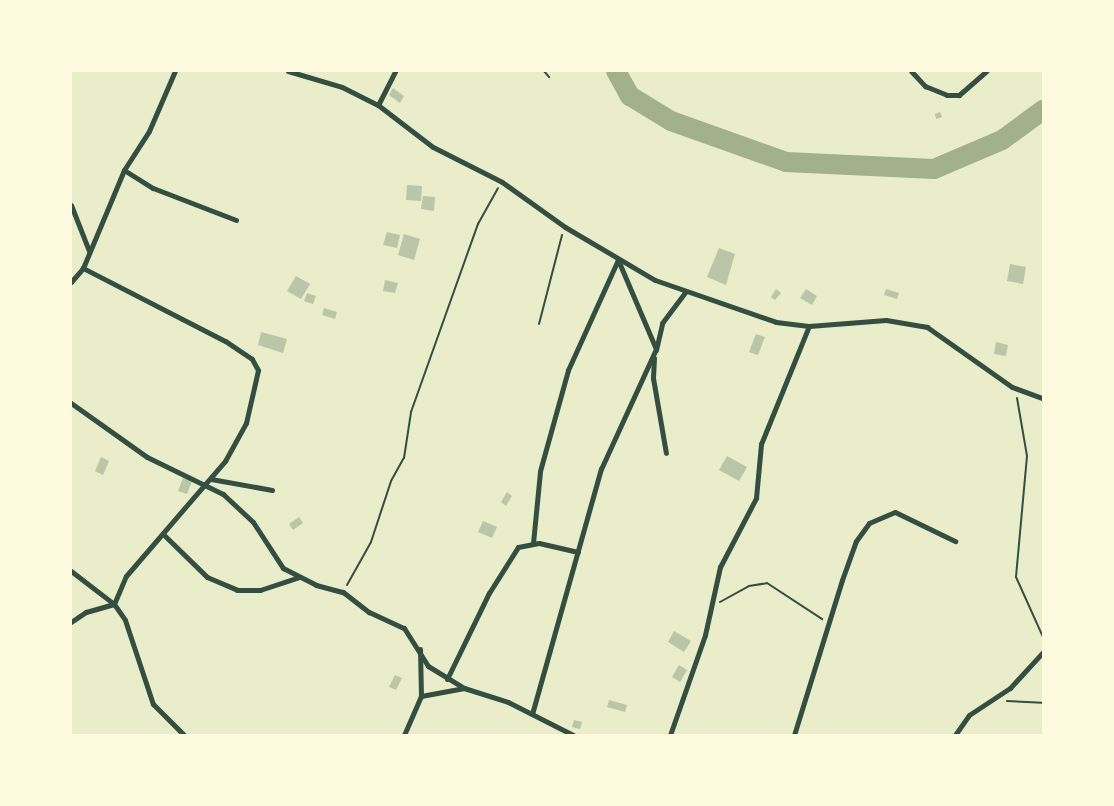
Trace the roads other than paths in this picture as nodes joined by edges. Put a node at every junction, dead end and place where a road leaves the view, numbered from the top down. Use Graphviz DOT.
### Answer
graph roads {
  1 [pos="175,71"];
  2 [pos="288,71"];
  3 [pos="394,71"];
  4 [pos="910,71"];
  5 [pos="987,71"];
  6 [pos="297,73"];
  7 [pos="378,105"];
  8 [pos="124,170"];
  9 [pos="71,205"];
  10 [pos="236,220"];
  11 [pos="89,251"];
  12 [pos="618,260"];
  13 [pos="83,268"];
  14 [pos="71,282"];
  15 [pos="686,291"];
  16 [pos="809,326"];
  17 [pos="656,349"];
  18 [pos="1043,398"];
  19 [pos="71,402"];
  20 [pos="666,453"];
  21 [pos="211,479"];
  22 [pos="204,486"];
  23 [pos="272,490"];
  24 [pos="164,535"];
  25 [pos="955,541"];
  26 [pos="533,543"];
  27 [pos="578,552"];
  28 [pos="71,571"];
  29 [pos="299,577"];
  30 [pos="114,604"];
  31 [pos="71,622"];
  32 [pos="420,648"];
  33 [pos="1043,652"];
  34 [pos="447,679"];
  35 [pos="464,688"];
  36 [pos="421,696"];
  37 [pos="532,714"];
  38 [pos="184,735"];
  39 [pos="404,735"];
  40 [pos="572,735"];
  41 [pos="670,735"];
  42 [pos="794,735"];
  43 [pos="955,735"];
  1 -- 8 [label="street"];
  2 -- 6 [label="street"];
  3 -- 7 [label="street"];
  4 -- 5 [label="street"];
  6 -- 7 [label="street"];
  7 -- 12 [label="street"];
  8 -- 10 [label="street"];
  8 -- 11 [label="street"];
  9 -- 11 [label="street"];
  11 -- 13 [label="street"];
  12 -- 15 [label="street"];
  12 -- 17 [label="street"];
  12 -- 26 [label="street"];
  13 -- 14 [label="street"];
  13 -- 21 [label="street"];
  15 -- 16 [label="street"];
  15 -- 17 [label="street"];
  16 -- 18 [label="street"];
  16 -- 41 [label="street"];
  17 -- 20 [label="street"];
  17 -- 27 [label="street"];
  19 -- 22 [label="street"];
  21 -- 22 [label="street"];
  21 -- 23 [label="street"];
  22 -- 24 [label="street"];
  22 -- 29 [label="street"];
  24 -- 29 [label="street"];
  24 -- 30 [label="street"];
  25 -- 42 [label="street"];
  26 -- 27 [label="street"];
  26 -- 34 [label="street"];
  27 -- 37 [label="street"];
  28 -- 30 [label="street"];
  29 -- 32 [label="street"];
  30 -- 31 [label="street"];
  30 -- 38 [label="street"];
  32 -- 34 [label="street"];
  32 -- 36 [label="street"];
  33 -- 43 [label="street"];
  34 -- 35 [label="street"];
  35 -- 36 [label="street"];
  35 -- 37 [label="street"];
  36 -- 39 [label="street"];
  37 -- 40 [label="street"];
}
